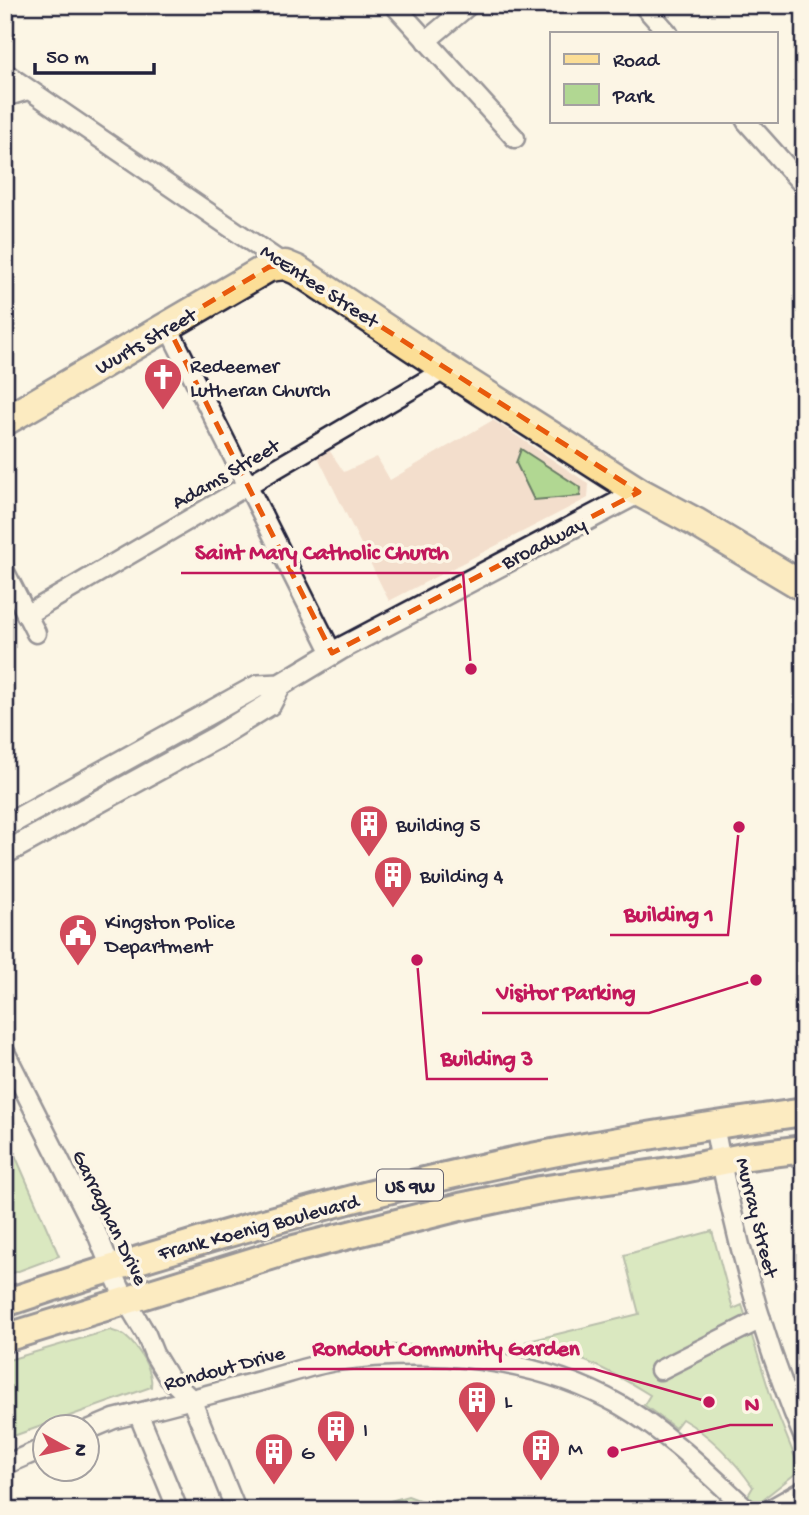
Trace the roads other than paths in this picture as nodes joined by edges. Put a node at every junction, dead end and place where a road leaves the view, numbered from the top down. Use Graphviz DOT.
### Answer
graph roads {
  1 [pos="394,5"];
  2 [pos="469,5"];
  3 [pos="643,5"];
  4 [pos="667,32"];
  5 [pos="426,41"];
  6 [pos="5,73"];
  7 [pos="28,90"];
  8 [pos="5,97"];
  9 [pos="747,122"];
  10 [pos="515,138"];
  11 [pos="804,186"];
  12 [pos="285,265"];
  13 [pos="168,327"];
  14 [pos="446,369"];
  15 [pos="5,421"];
  16 [pos="249,484"];
  17 [pos="639,492"];
  18 [pos="5,572"];
  19 [pos="804,587"];
  20 [pos="26,615"];
  21 [pos="36,634"];
  22 [pos="332,653"];
  23 [pos="280,685"];
  24 [pos="5,825"];
  25 [pos="5,853"];
  26 [pos="5,1052"];
  27 [pos="804,1112"];
  28 [pos="714,1125"];
  29 [pos="804,1149"];
  30 [pos="720,1163"];
  31 [pos="111,1268"];
  32 [pos="126,1301"];
  33 [pos="5,1303"];
  34 [pos="761,1319"];
  35 [pos="5,1338"];
  36 [pos="660,1370"];
  37 [pos="191,1399"];
  38 [pos="138,1413"];
  39 [pos="102,1424"];
  40 [pos="804,1438"];
  41 [pos="32,1453"];
  42 [pos="5,1465"];
  43 [pos="804,1490"];
  44 [pos="178,1510"];
  45 [pos="236,1510"];
  46 [pos="747,1510"];
  47 [pos="769,1510"];
  1 -- 5 [label="street"];
  2 -- 5 [label="street"];
  3 -- 4 [label="street"];
  5 -- 10 [label="street"];
  6 -- 7 [label="street, McEntee Street"];
  7 -- 8 [label="street"];
  7 -- 12 [label="street, McEntee Street"];
  9 -- 11 [label="street"];
  12 -- 13 [label="highway, Wurts Street"];
  12 -- 14 [label="highway, McEntee Street"];
  13 -- 15 [label="highway, Wurts Street"];
  13 -- 16 [label="street"];
  14 -- 16 [label="street, Adams Street"];
  14 -- 17 [label="highway, McEntee Street"];
  16 -- 20 [label="street, Adams Street"];
  16 -- 22 [label="street"];
  17 -- 19 [label="highway"];
  17 -- 22 [label="street, Broadway"];
  18 -- 20 [label="street"];
  20 -- 21 [label="street"];
  22 -- 23 [label="street, Broadway"];
  23 -- 24 [label="street, Broadway"];
  23 -- 25 [label="street, Broadway"];
  26 -- 31 [label="street, Garraghan Drive"];
  27 -- 28 [label="main road, Frank Koenig Boulevard / US 9W"];
  28 -- 30 [label="street, Murray Street"];
  28 -- 31 [label="main road, Frank Koenig Boulevard / US 9W"];
  29 -- 30 [label="main road, Frank Koenig Boulevard / US 9W"];
  30 -- 32 [label="main road, Frank Koenig Boulevard / US 9W"];
  30 -- 34 [label="street, Murray Street"];
  31 -- 32 [label="street, Garraghan Drive"];
  31 -- 33 [label="main road, Frank Koenig Boulevard / US 9W"];
  32 -- 35 [label="main road, Frank Koenig Boulevard / US 9W"];
  32 -- 37 [label="street, Garraghan Drive"];
  34 -- 36 [label="street"];
  34 -- 40 [label="street, Murray Street"];
  37 -- 38 [label="street, Rondout Drive"];
  37 -- 45 [label="street, Garraghan Drive"];
  37 -- 46 [label="street, Rondout Drive"];
  38 -- 39 [label="street, Rondout Drive"];
  38 -- 44 [label="street"];
  41 -- 42 [label="street"];
  43 -- 47 [label="street"];
}
